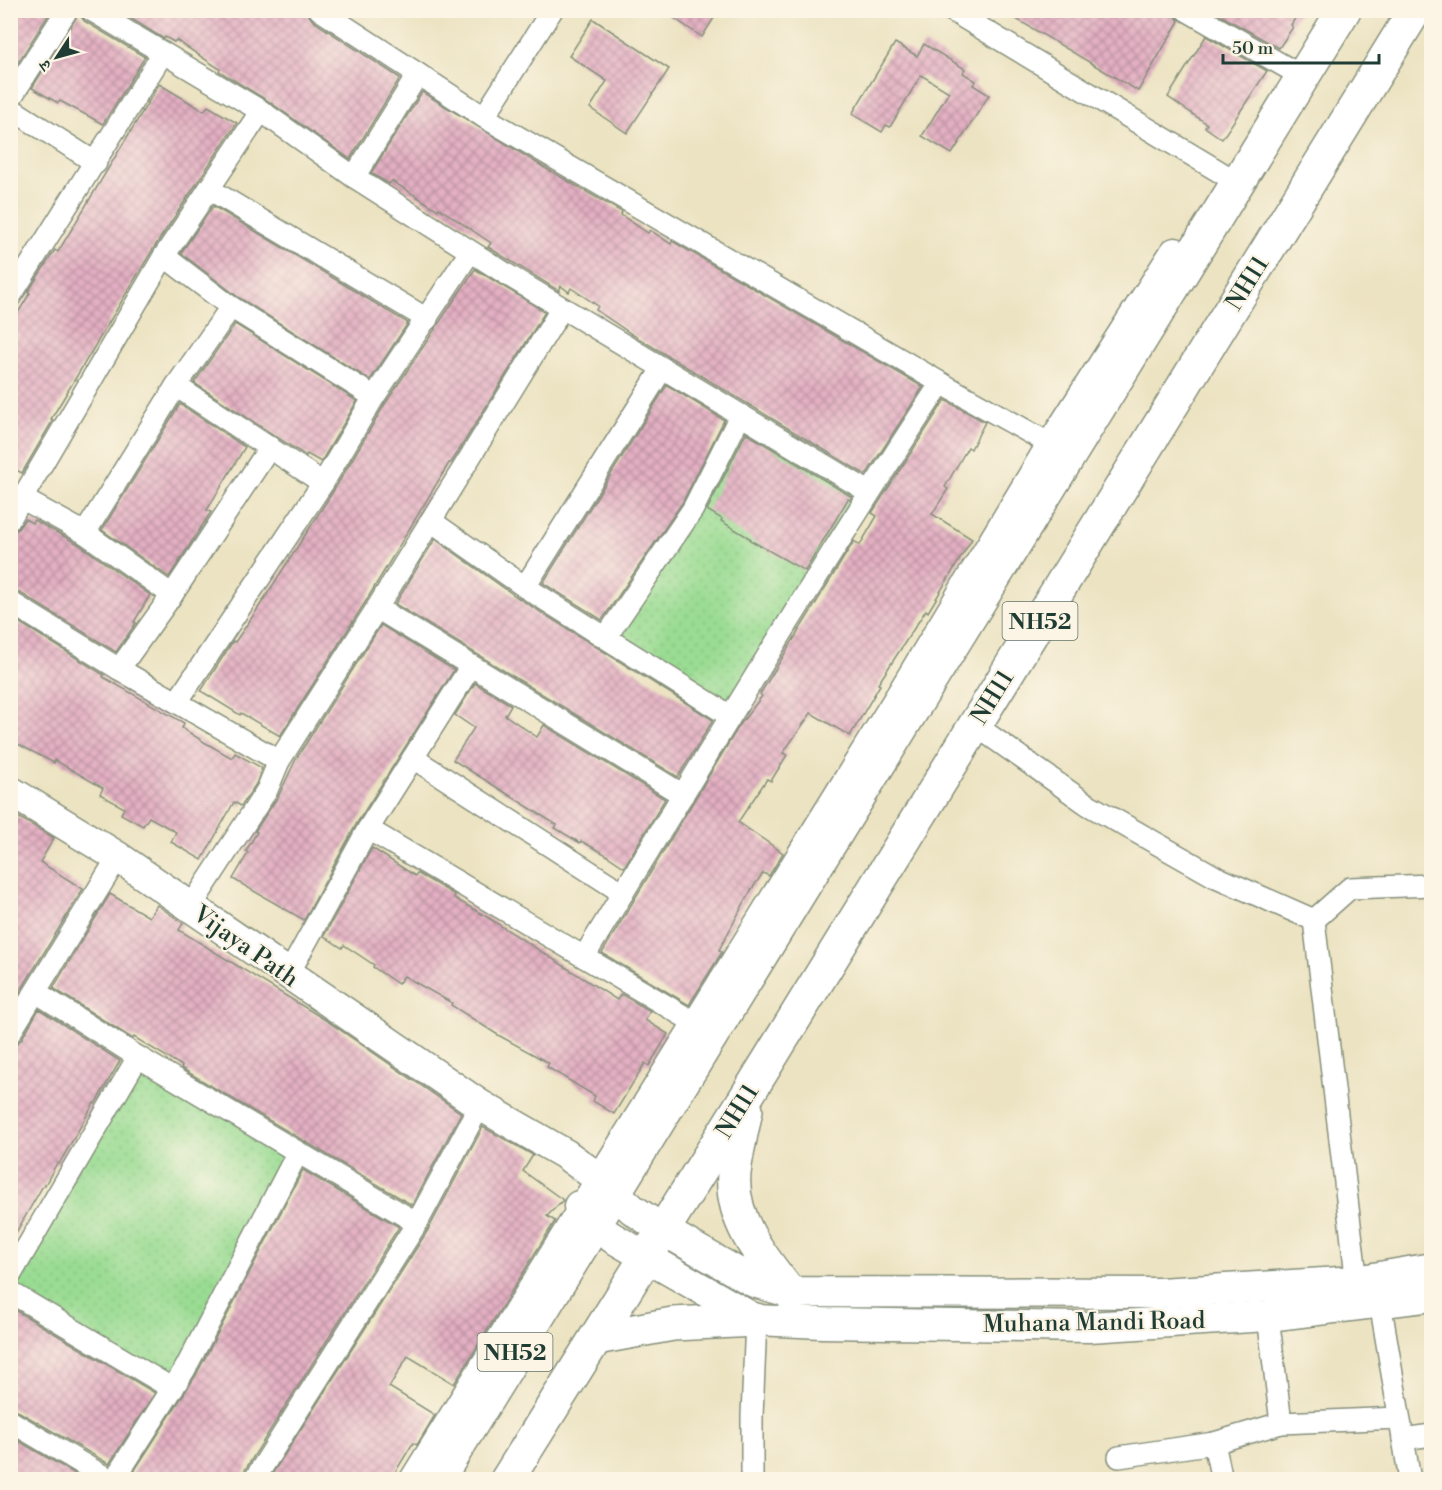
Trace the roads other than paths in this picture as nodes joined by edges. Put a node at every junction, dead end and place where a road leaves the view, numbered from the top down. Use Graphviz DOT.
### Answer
graph roads {
  1 [pos="67,10"];
  2 [pos="91,10"];
  3 [pos="320,10"];
  4 [pos="552,10"];
  5 [pos="951,10"];
  6 [pos="1186,10"];
  7 [pos="1329,10"];
  8 [pos="1344,10"];
  9 [pos="1415,10"];
  10 [pos="1210,17"];
  11 [pos="163,53"];
  12 [pos="1292,70"];
  13 [pos="418,74"];
  14 [pos="10,99"];
  15 [pos="10,108"];
  16 [pos="261,111"];
  17 [pos="484,117"];
  18 [pos="96,163"];
  19 [pos="1225,175"];
  20 [pos="354,177"];
  21 [pos="209,189"];
  22 [pos="470,252"];
  23 [pos="164,256"];
  24 [pos="13,286"];
  25 [pos="231,307"];
  26 [pos="562,308"];
  27 [pos="427,319"];
  28 [pos="662,369"];
  29 [pos="941,383"];
  30 [pos="176,386"];
  31 [pos="374,397"];
  32 [pos="740,416"];
  33 [pos="1052,445"];
  34 [pos="270,447"];
  35 [pos="322,483"];
  36 [pos="869,492"];
  37 [pos="23,499"];
  38 [pos="10,519"];
  39 [pos="431,521"];
  40 [pos="86,532"];
  41 [pos="525,587"];
  42 [pos="172,595"];
  43 [pos="10,602"];
  44 [pos="377,608"];
  45 [pos="606,637"];
  46 [pos="471,666"];
  47 [pos="119,669"];
  48 [pos="177,702"];
  49 [pos="730,716"];
  50 [pos="975,725"];
  51 [pos="413,758"];
  52 [pos="279,761"];
  53 [pos="12,794"];
  54 [pos="683,795"];
  55 [pos="368,829"];
  56 [pos="118,857"];
  57 [pos="1431,885"];
  58 [pos="623,892"];
  59 [pos="190,908"];
  60 [pos="1314,920"];
  61 [pos="584,957"];
  62 [pos="288,975"];
  63 [pos="36,992"];
  64 [pos="697,1024"];
  65 [pos="10,1033"];
  66 [pos="138,1057"];
  67 [pos="748,1094"];
  68 [pos="480,1104"];
  69 [pos="298,1152"];
  70 [pos="565,1154"];
  71 [pos="607,1187"];
  72 [pos="587,1219"];
  73 [pos="417,1223"];
  74 [pos="655,1243"];
  75 [pos="1431,1268"];
  76 [pos="10,1276"];
  77 [pos="10,1292"];
  78 [pos="789,1292"];
  79 [pos="1365,1296"];
  80 [pos="1431,1296"];
  81 [pos="1268,1316"];
  82 [pos="756,1320"];
  83 [pos="596,1338"];
  84 [pos="173,1389"];
  85 [pos="1399,1418"];
  86 [pos="10,1421"];
  87 [pos="1281,1423"];
  88 [pos="1431,1435"];
  89 [pos="1403,1439"];
  90 [pos="1214,1443"];
  91 [pos="1119,1457"];
  92 [pos="112,1479"];
  93 [pos="254,1479"];
  94 [pos="416,1479"];
  95 [pos="437,1479"];
  96 [pos="507,1479"];
  97 [pos="752,1479"];
  98 [pos="1222,1479"];
  99 [pos="1410,1479"];
  1 -- 14 [label="street"];
  2 -- 11 [label="street"];
  3 -- 13 [label="street"];
  4 -- 17 [label="street"];
  5 -- 19 [label="street"];
  6 -- 10 [label="street"];
  7 -- 12 [label="street"];
  8 -- 71 [label="highway, NH52"];
  9 -- 50 [label="highway, NH11 / NH52"];
  10 -- 12 [label="street"];
  11 -- 16 [label="street"];
  11 -- 18 [label="street"];
  12 -- 19 [label="street"];
  13 -- 17 [label="street"];
  13 -- 20 [label="street"];
  15 -- 18 [label="street"];
  16 -- 20 [label="street"];
  16 -- 21 [label="street"];
  17 -- 29 [label="street"];
  18 -- 24 [label="street"];
  19 -- 33 [label="street"];
  20 -- 22 [label="street"];
  21 -- 23 [label="street"];
  21 -- 27 [label="street"];
  22 -- 26 [label="street"];
  22 -- 27 [label="street"];
  23 -- 25 [label="street"];
  23 -- 37 [label="street"];
  25 -- 30 [label="street"];
  25 -- 31 [label="street"];
  26 -- 28 [label="street"];
  26 -- 39 [label="street"];
  27 -- 31 [label="street"];
  28 -- 32 [label="street"];
  28 -- 41 [label="street"];
  29 -- 33 [label="street"];
  29 -- 36 [label="street"];
  30 -- 34 [label="street"];
  30 -- 40 [label="street"];
  31 -- 35 [label="street"];
  32 -- 36 [label="street"];
  32 -- 45 [label="street"];
  33 -- 64 [label="street"];
  34 -- 35 [label="street"];
  34 -- 42 [label="street"];
  35 -- 48 [label="street"];
  36 -- 49 [label="street"];
  37 -- 38 [label="street"];
  37 -- 40 [label="street"];
  39 -- 41 [label="street"];
  39 -- 44 [label="street"];
  40 -- 42 [label="street"];
  41 -- 45 [label="street"];
  42 -- 47 [label="street"];
  43 -- 47 [label="street"];
  44 -- 46 [label="street"];
  44 -- 52 [label="street"];
  45 -- 49 [label="street"];
  46 -- 51 [label="street"];
  46 -- 54 [label="street"];
  47 -- 48 [label="street"];
  48 -- 52 [label="street"];
  49 -- 54 [label="street"];
  50 -- 60 [label="street"];
  50 -- 67 [label="highway, NH11 / NH52"];
  51 -- 55 [label="street"];
  51 -- 58 [label="street"];
  52 -- 59 [label="street"];
  53 -- 56 [label="street, Vijaya Path"];
  54 -- 58 [label="street"];
  55 -- 61 [label="street"];
  55 -- 62 [label="street"];
  56 -- 59 [label="street, Vijaya Path"];
  56 -- 63 [label="street"];
  57 -- 60 [label="street"];
  58 -- 61 [label="street"];
  59 -- 62 [label="street, Vijaya Path"];
  60 -- 79 [label="street"];
  61 -- 64 [label="street"];
  62 -- 68 [label="street, Vijaya Path"];
  63 -- 65 [label="street"];
  63 -- 66 [label="street"];
  64 -- 71 [label="street"];
  66 -- 69 [label="street"];
  66 -- 76 [label="street"];
  67 -- 74 [label="highway, NH11 / NH52"];
  67 -- 78 [label="highway"];
  68 -- 70 [label="street, Vijaya Path"];
  68 -- 73 [label="street"];
  69 -- 73 [label="street"];
  69 -- 84 [label="street"];
  70 -- 71 [label="street, Vijaya Path"];
  70 -- 72 [label="street"];
  71 -- 72 [label="highway, NH52"];
  71 -- 74 [label="street, Vijaya Path"];
  72 -- 74 [label="street"];
  72 -- 94 [label="street"];
  72 -- 95 [label="highway, NH52"];
  73 -- 93 [label="street"];
  74 -- 78 [label="street"];
  74 -- 82 [label="street"];
  74 -- 83 [label="highway, NH52"];
  75 -- 79 [label="street"];
  77 -- 84 [label="street"];
  78 -- 79 [label="street"];
  79 -- 80 [label="street, Muhana Mandi Road"];
  79 -- 81 [label="street, Muhana Mandi Road"];
  79 -- 85 [label="street"];
  81 -- 82 [label="street, Muhana Mandi Road"];
  81 -- 87 [label="street"];
  82 -- 83 [label="highway"];
  82 -- 97 [label="street"];
  83 -- 96 [label="highway, NH52"];
  84 -- 92 [label="street"];
  85 -- 87 [label="street"];
  85 -- 89 [label="street"];
  86 -- 92 [label="street"];
  87 -- 90 [label="street"];
  88 -- 89 [label="street"];
  89 -- 99 [label="street"];
  90 -- 91 [label="street"];
  90 -- 98 [label="street"];
}
